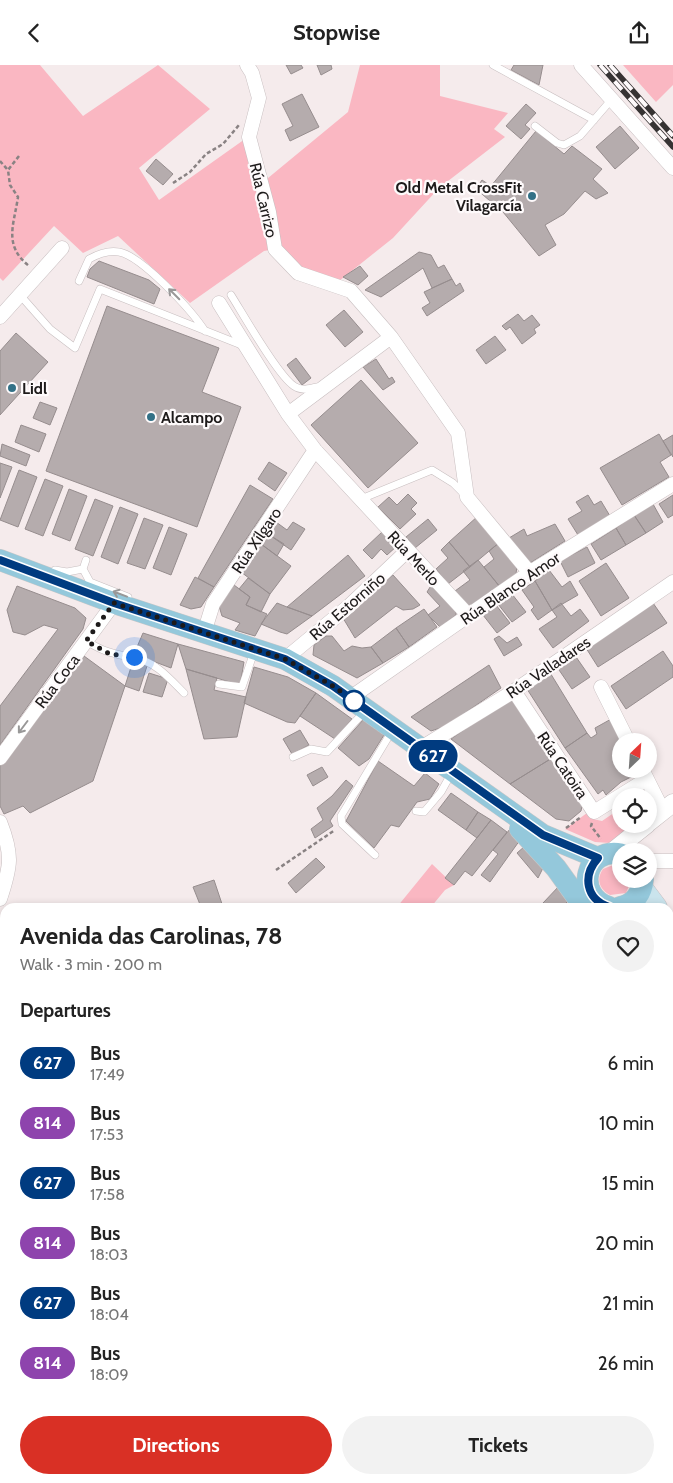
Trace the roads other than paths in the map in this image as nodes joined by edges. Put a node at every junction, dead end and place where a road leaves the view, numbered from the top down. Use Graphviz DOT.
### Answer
graph roads {
  1 [pos="247,65"];
  2 [pos="493,65"];
  3 [pos="581,65"];
  4 [pos="612,99"];
  5 [pos="594,121"];
  6 [pos="535,126"];
  7 [pos="673,168"];
  8 [pos="62,248"];
  9 [pos="79,281"];
  10 [pos="20,295"];
  11 [pos="225,299"];
  12 [pos="0,317"];
  13 [pos="205,331"];
  14 [pos="391,337"];
  15 [pos="246,347"];
  16 [pos="330,383"];
  17 [pos="288,414"];
  18 [pos="315,451"];
  19 [pos="673,484"];
  20 [pos="467,497"];
  21 [pos="361,500"];
  22 [pos="407,551"];
  23 [pos="0,560"];
  24 [pos="86,560"];
  25 [pos="43,566"];
  26 [pos="83,569"];
  27 [pos="530,573"];
  28 [pos="673,582"];
  29 [pos="124,601"];
  30 [pos="469,616"];
  31 [pos="204,633"];
  32 [pos="86,641"];
  33 [pos="255,649"];
  34 [pos="285,659"];
  35 [pos="219,684"];
  36 [pos="601,687"];
  37 [pos="514,691"];
  38 [pos="184,693"];
  39 [pos="358,703"];
  40 [pos="394,729"];
  41 [pos="624,733"];
  42 [pos="421,748"];
  43 [pos="293,757"];
  44 [pos="0,758"];
  45 [pos="453,771"];
  46 [pos="640,778"];
  47 [pos="648,778"];
  48 [pos="504,807"];
  49 [pos="668,807"];
  50 [pos="416,811"];
  51 [pos="657,816"];
  52 [pos="0,822"];
  53 [pos="634,833"];
  54 [pos="543,835"];
  55 [pos="608,852"];
  56 [pos="375,855"];
  57 [pos="657,861"];
  58 [pos="673,861"];
  59 [pos="0,899"];
  60 [pos="612,901"];
  61 [pos="627,903"];
  1 -- 14 [label="street, Rúa Carrizo"];
  2 -- 5 [label="lane"];
  3 -- 4 [label="street"];
  4 -- 5 [label="lane"];
  4 -- 7 [label="street"];
  5 -- 6 [label="lane"];
  8 -- 10 [label="street"];
  13 -- 9 [label="lane, one-way"];
  10 -- 12 [label="street"];
  10 -- 13 [label="lane"];
  11 -- 15 [label="street"];
  11 -- 16 [label="lane"];
  13 -- 15 [label="lane"];
  14 -- 16 [label="street"];
  14 -- 20 [label="street, Rúa Carrizo"];
  15 -- 17 [label="street"];
  16 -- 17 [label="street"];
  17 -- 18 [label="street"];
  18 -- 21 [label="street"];
  18 -- 31 [label="street, Rúa Xílgaro"];
  19 -- 27 [label="street, Rúa Blanco Amor"];
  20 -- 21 [label="lane"];
  20 -- 27 [label="street"];
  21 -- 22 [label="street, Rúa Merlo"];
  22 -- 30 [label="street, Rúa Merlo"];
  22 -- 34 [label="street, Rúa Estorniño"];
  23 -- 29 [label="main road"];
  24 -- 26 [label="lane"];
  25 -- 26 [label="lane"];
  29 -- 26 [label="lane, one-way"];
  27 -- 30 [label="street, Rúa Blanco Amor"];
  28 -- 37 [label="street, Rúa Valladares"];
  29 -- 31 [label="main road"];
  29 -- 32 [label="street, Rúa Coca"];
  30 -- 39 [label="street, Rúa Blanco Amor"];
  31 -- 33 [label="main road"];
  32 -- 38 [label="lane"];
  32 -- 44 [label="street, Rúa Coca, one-way"];
  33 -- 34 [label="main road"];
  33 -- 35 [label="lane"];
  34 -- 39 [label="main road"];
  36 -- 41 [label="street"];
  37 -- 42 [label="street, Rúa Valladares"];
  37 -- 46 [label="street, Rúa Catoira"];
  39 -- 40 [label="main road"];
  39 -- 43 [label="lane"];
  40 -- 42 [label="main road"];
  40 -- 56 [label="lane"];
  42 -- 45 [label="main road"];
  45 -- 48 [label="main road"];
  45 -- 50 [label="lane"];
  47 -- 49 [label="street"];
  48 -- 54 [label="main road"];
  48 -- 60 [label="main road"];
  49 -- 51 [label="street"];
  52 -- 59 [label="street"];
  53 -- 55 [label="street"];
  54 -- 55 [label="main road"];
  54 -- 60 [label="main road"];
  55 -- 60 [label="main road"];
  57 -- 58 [label="street"];
  60 -- 61 [label="main road"];
}
